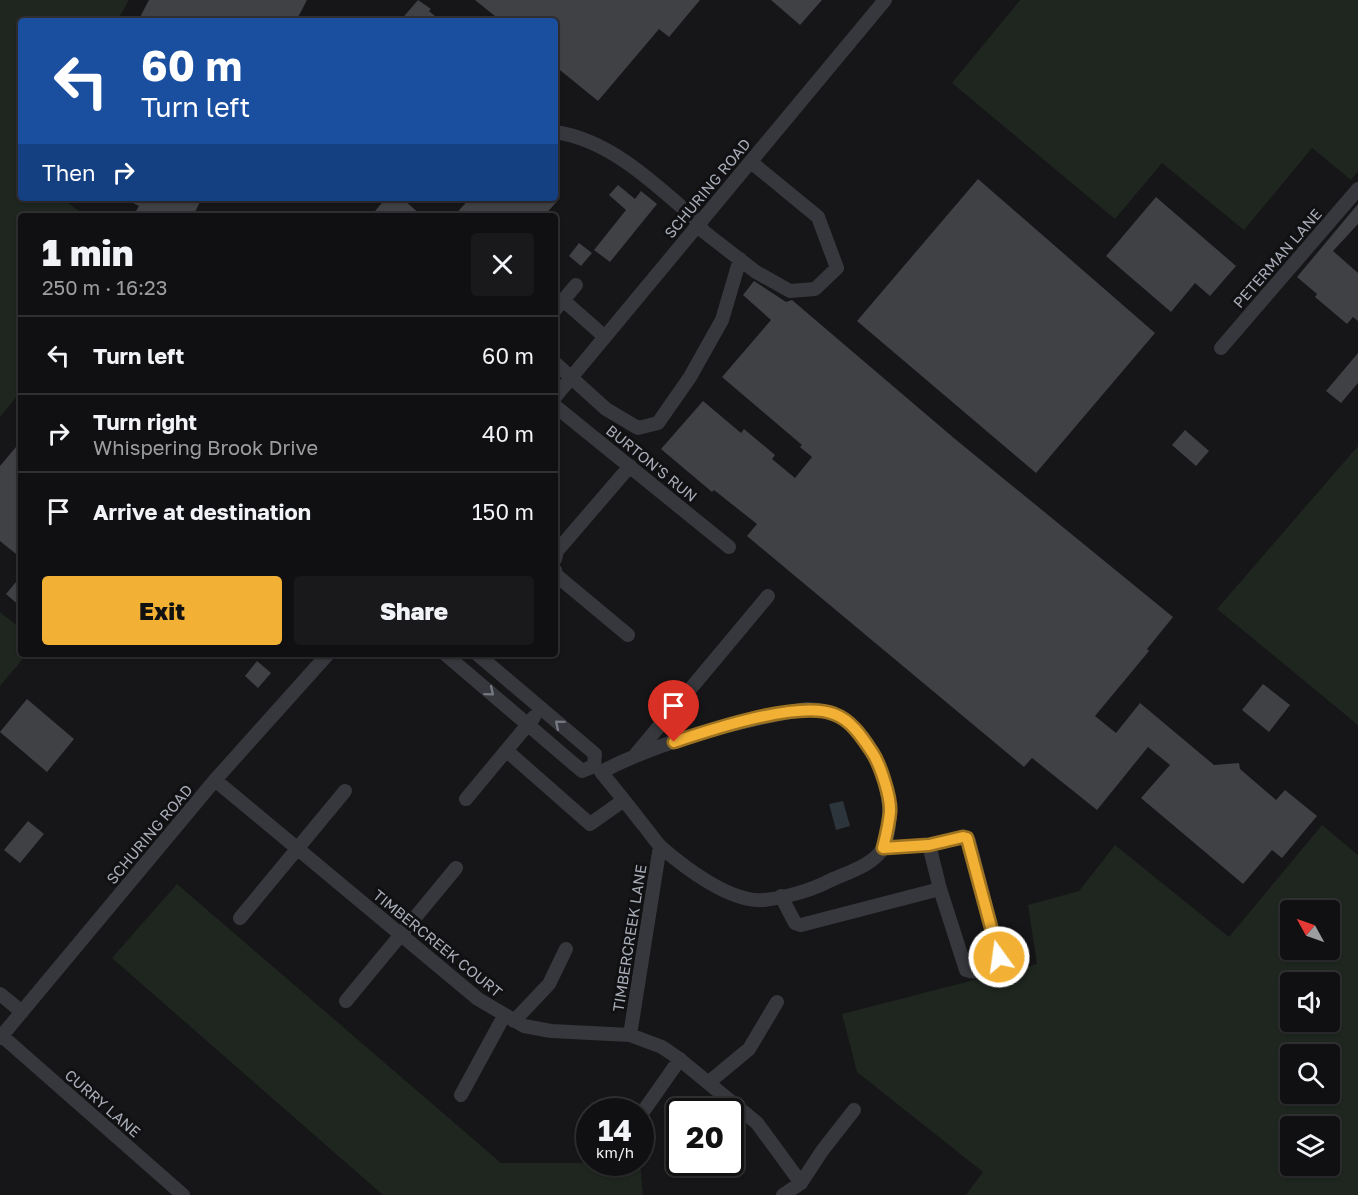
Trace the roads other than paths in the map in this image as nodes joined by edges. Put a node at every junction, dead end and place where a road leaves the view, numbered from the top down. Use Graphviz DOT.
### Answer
graph roads {
  1 [pos="885,0"];
  2 [pos="558,132"];
  3 [pos="751,162"];
  4 [pos="1358,189"];
  5 [pos="700,223"];
  6 [pos="740,259"];
  7 [pos="576,285"];
  8 [pos="559,305"];
  9 [pos="605,337"];
  10 [pos="1221,348"];
  11 [pos="558,365"];
  12 [pos="572,377"];
  13 [pos="558,393"];
  14 [pos="558,408"];
  15 [pos="630,466"];
  16 [pos="729,547"];
  17 [pos="558,550"];
  18 [pos="558,577"];
  19 [pos="768,596"];
  20 [pos="628,635"];
  21 [pos="325,657"];
  22 [pos="449,657"];
  23 [pos="481,657"];
  24 [pos="542,709"];
  25 [pos="528,725"];
  26 [pos="507,751"];
  27 [pos="636,754"];
  28 [pos="598,769"];
  29 [pos="216,780"];
  30 [pos="345,790"];
  31 [pos="466,799"];
  32 [pos="624,800"];
  33 [pos="929,845"];
  34 [pos="660,846"];
  35 [pos="883,848"];
  36 [pos="296,849"];
  37 [pos="456,868"];
  38 [pos="940,889"];
  39 [pos="781,896"];
  40 [pos="240,918"];
  41 [pos="402,936"];
  42 [pos="566,949"];
  43 [pos="0,994"];
  44 [pos="346,1001"];
  45 [pos="777,1002"];
  46 [pos="21,1012"];
  47 [pos="509,1018"];
  48 [pos="630,1035"];
  49 [pos="1,1037"];
  50 [pos="680,1059"];
  51 [pos="708,1083"];
  52 [pos="462,1095"];
  53 [pos="653,1098"];
  54 [pos="854,1110"];
  55 [pos="801,1183"];
  56 [pos="183,1195"];
  57 [pos="783,1195"];
  1 -- 3 [label="street, SCHURING ROAD"];
  2 -- 5 [label="street"];
  3 -- 5 [label="street, SCHURING ROAD"];
  3 -- 6 [label="street"];
  4 -- 10 [label="street, PETERMAN LANE"];
  5 -- 6 [label="street"];
  5 -- 9 [label="street, SCHURING ROAD"];
  6 -- 12 [label="street"];
  7 -- 8 [label="street"];
  8 -- 9 [label="street"];
  9 -- 12 [label="street, SCHURING ROAD"];
  11 -- 12 [label="street"];
  12 -- 13 [label="street, SCHURING ROAD"];
  14 -- 15 [label="street, BURTON'S RUN"];
  15 -- 16 [label="street, BURTON'S RUN"];
  15 -- 17 [label="street"];
  18 -- 20 [label="street"];
  19 -- 27 [label="street"];
  21 -- 29 [label="street, SCHURING ROAD"];
  22 -- 25 [label="street, one-way"];
  23 -- 24 [label="street"];
  24 -- 25 [label="street"];
  28 -- 24 [label="street, one-way"];
  25 -- 26 [label="street"];
  25 -- 28 [label="street"];
  26 -- 31 [label="street"];
  26 -- 32 [label="street"];
  27 -- 28 [label="street"];
  27 -- 35 [label="street"];
  28 -- 32 [label="street"];
  29 -- 36 [label="street, TIMBERCREEK COURT"];
  29 -- 46 [label="street, SCHURING ROAD"];
  30 -- 36 [label="street"];
  32 -- 34 [label="street"];
  33 -- 35 [label="street"];
  33 -- 38 [label="street"];
  33 -- 38 [label="street"];
  34 -- 39 [label="street"];
  34 -- 48 [label="street, TIMBERCREEK LANE"];
  35 -- 39 [label="street"];
  36 -- 40 [label="street"];
  36 -- 41 [label="street, TIMBERCREEK COURT"];
  37 -- 41 [label="street"];
  38 -- 39 [label="street"];
  41 -- 44 [label="street"];
  41 -- 47 [label="street, TIMBERCREEK COURT"];
  42 -- 47 [label="street"];
  43 -- 46 [label="street"];
  45 -- 51 [label="street"];
  46 -- 49 [label="street, SCHURING ROAD"];
  47 -- 48 [label="street, TIMBERCREEK COURT"];
  47 -- 52 [label="street"];
  48 -- 50 [label="street, TIMBERCREEK COURT"];
  49 -- 56 [label="street, CURRY LANE"];
  50 -- 51 [label="street, TIMBERCREEK COURT"];
  50 -- 53 [label="street"];
  51 -- 55 [label="street, TIMBERCREEK COURT"];
  54 -- 55 [label="street"];
  55 -- 57 [label="street"];
}
